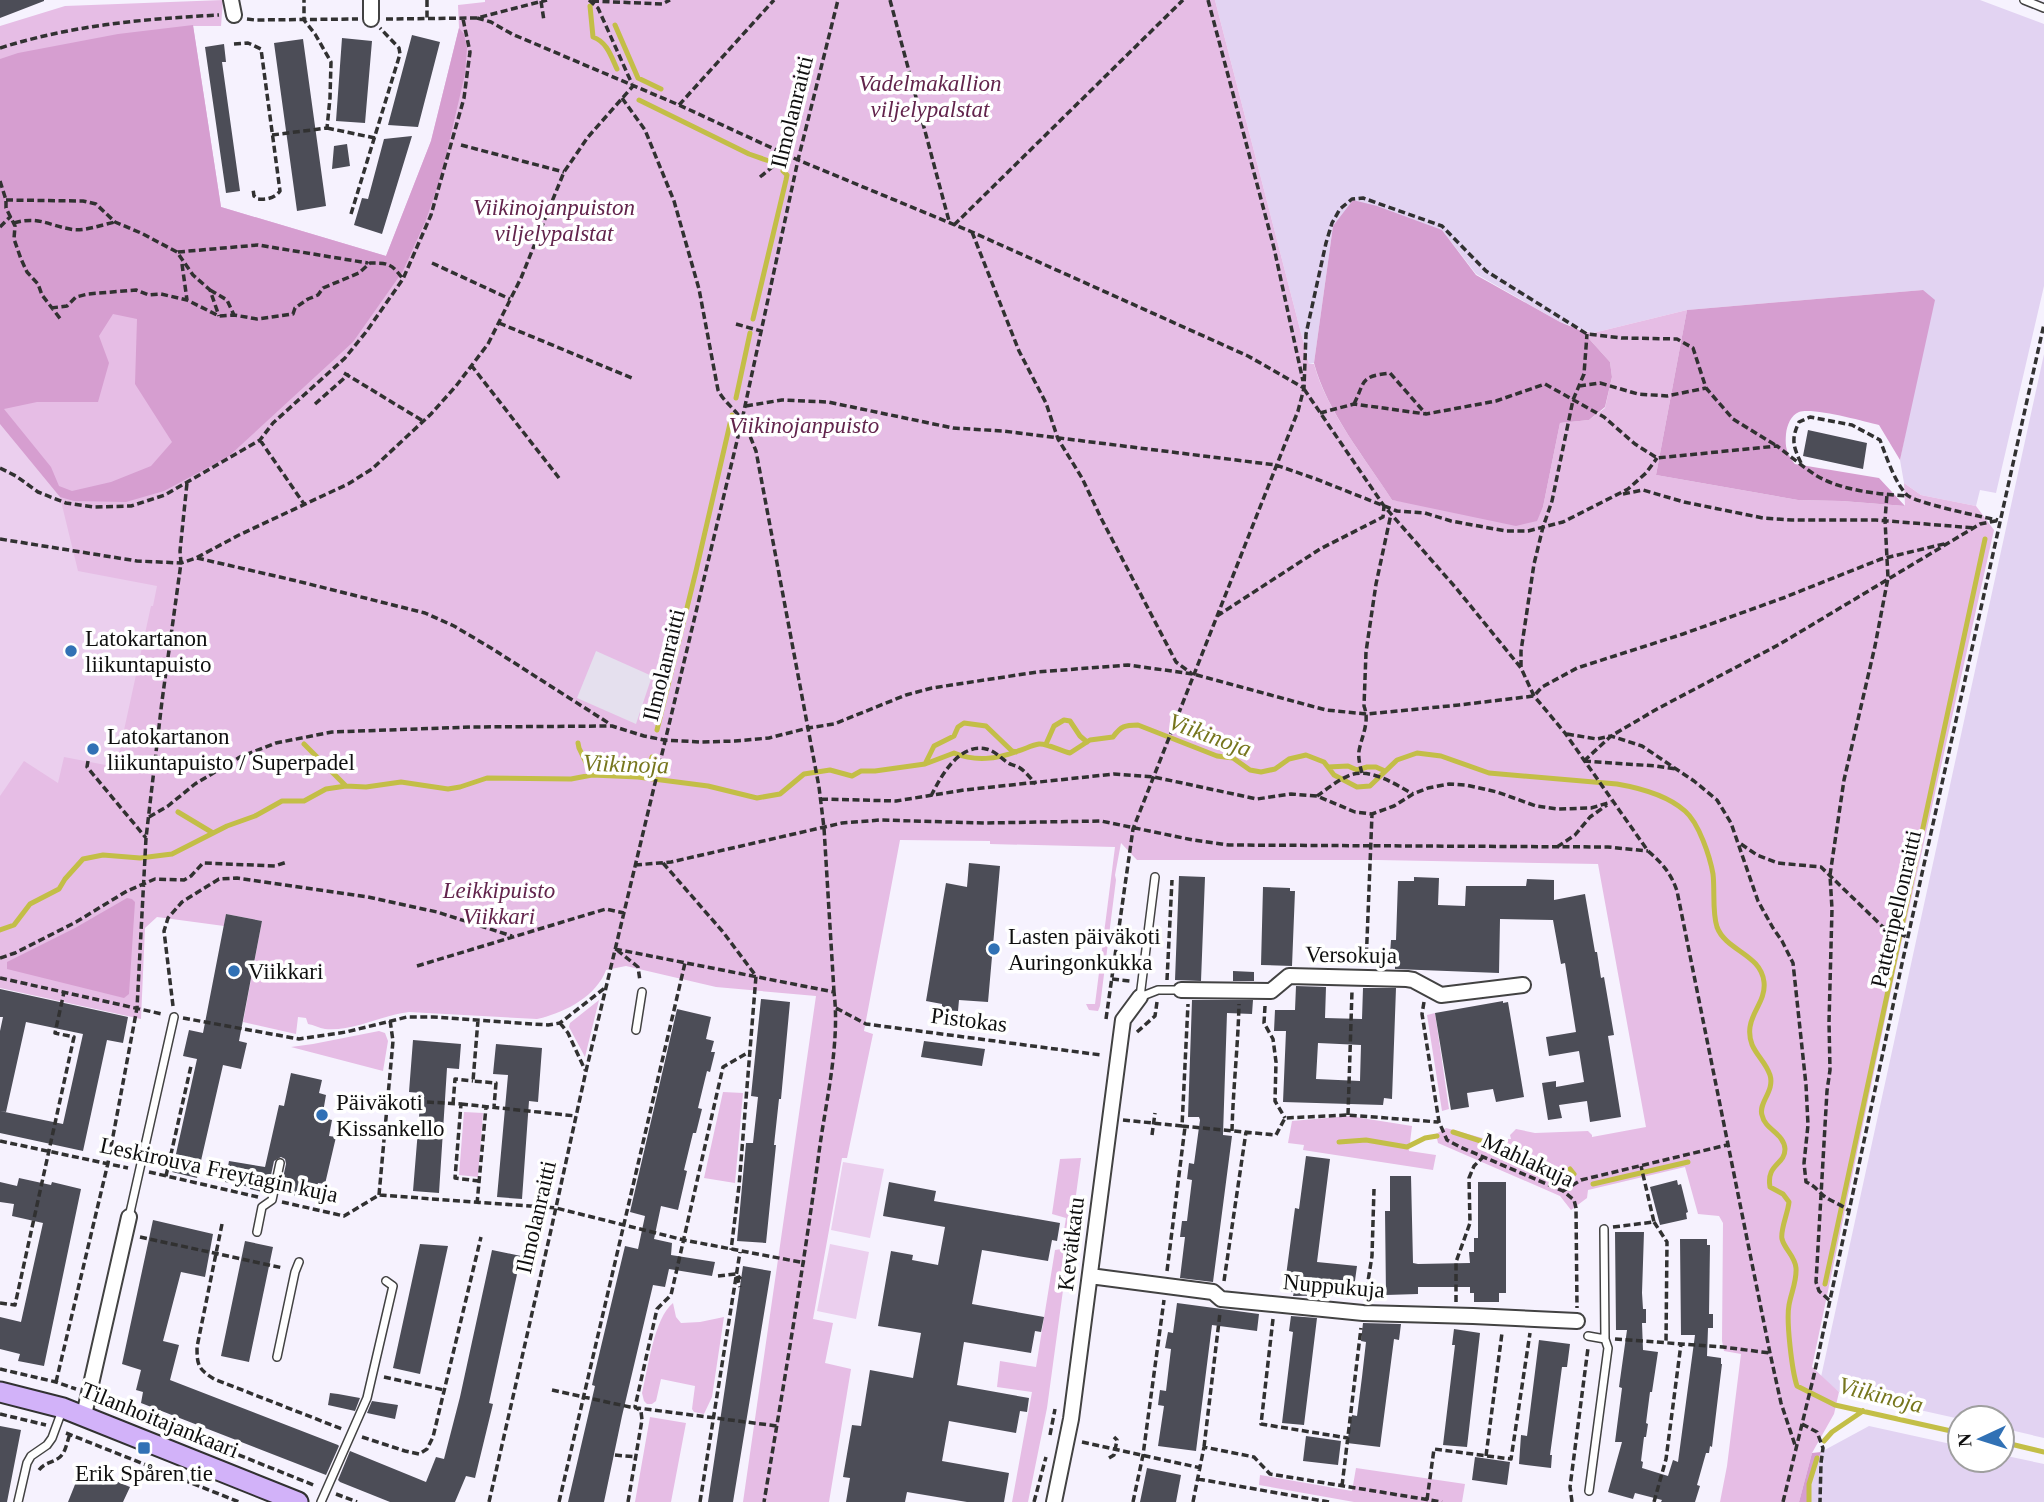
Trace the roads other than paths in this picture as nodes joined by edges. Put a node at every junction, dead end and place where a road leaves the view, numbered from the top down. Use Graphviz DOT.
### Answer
graph roads {
  1 [pos="371,0"];
  2 [pos="2024,0"];
  3 [pos="2044,8"];
  4 [pos="371,19"];
  5 [pos="1155,877"];
  6 [pos="1522,985"];
  7 [pos="1179,990"];
  8 [pos="642,992"];
  9 [pos="1140,997"];
  10 [pos="174,1017"];
  11 [pos="636,1030"];
  12 [pos="280,1163"];
  13 [pos="129,1217"];
  14 [pos="1604,1229"];
  15 [pos="257,1232"];
  16 [pos="299,1262"];
  17 [pos="1090,1276"];
  18 [pos="386,1281"];
  19 [pos="1577,1321"];
  20 [pos="1588,1336"];
  21 [pos="1605,1339"];
  22 [pos="276,1357"];
  23 [pos="0,1392"];
  24 [pos="63,1408"];
  25 [pos="84,1415"];
  26 [pos="1589,1491"];
  27 [pos="18,1502"];
  28 [pos="298,1502"];
  29 [pos="321,1502"];
  30 [pos="1054,1502"];
  1 -- 4 [label="street"];
  2 -- 3 [label="lane"];
  5 -- 9 [label="lane"];
  6 -- 7 [label="street, Versokuja"];
  7 -- 9 [label="lane, Versokuja"];
  8 -- 11 [label="lane"];
  9 -- 17 [label="street, Kevätkatu"];
  10 -- 13 [label="lane"];
  12 -- 15 [label="lane"];
  13 -- 25 [label="street"];
  14 -- 21 [label="lane"];
  16 -- 22 [label="lane"];
  17 -- 19 [label="street, Nuppukuja"];
  17 -- 30 [label="street, Kevätkatu"];
  18 -- 29 [label="lane"];
  20 -- 21 [label="lane"];
  21 -- 26 [label="lane"];
  23 -- 24 [label="street, Tilanhoitajankaari"];
  24 -- 25 [label="street, Tilanhoitajankaari"];
  24 -- 27 [label="lane"];
  25 -- 28 [label="street, Tilanhoitajankaari"];
}
